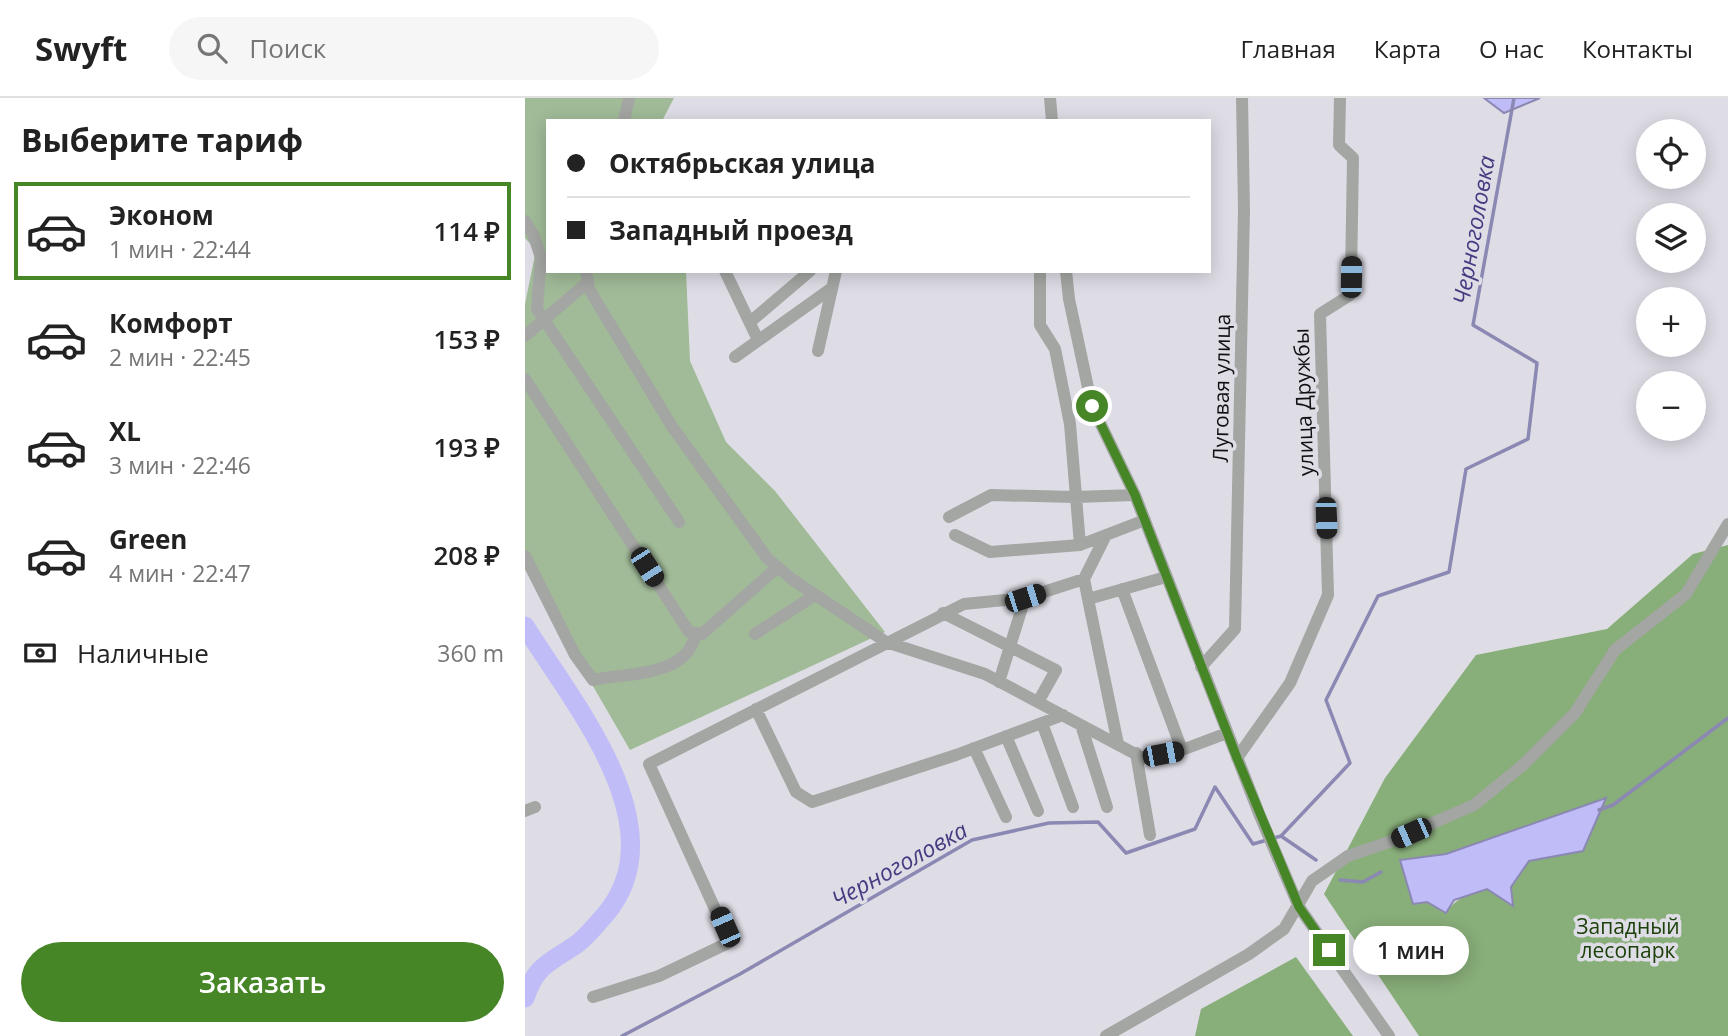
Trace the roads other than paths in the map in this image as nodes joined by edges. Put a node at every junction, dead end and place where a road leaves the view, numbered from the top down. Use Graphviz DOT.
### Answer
graph roads {
  1 [pos="629,98"];
  2 [pos="1050,98"];
  3 [pos="1242,98"];
  4 [pos="1339,98"];
  5 [pos="624,119"];
  6 [pos="1052,119"];
  7 [pos="525,221"];
  8 [pos="726,273"];
  9 [pos="808,273"];
  10 [pos="836,273"];
  11 [pos="1040,273"];
  12 [pos="1066,273"];
  13 [pos="587,277"];
  14 [pos="832,288"];
  15 [pos="545,319"];
  16 [pos="750,322"];
  17 [pos="525,336"];
  18 [pos="758,340"];
  19 [pos="818,351"];
  20 [pos="735,357"];
  21 [pos="525,379"];
  22 [pos="1135,495"];
  23 [pos="1075,497"];
  24 [pos="949,517"];
  25 [pos="1145,520"];
  26 [pos="679,522"];
  27 [pos="1728,524"];
  28 [pos="955,535"];
  29 [pos="1106,535"];
  30 [pos="1080,545"];
  31 [pos="525,556"];
  32 [pos="778,567"];
  33 [pos="1167,576"];
  34 [pos="1084,579"];
  35 [pos="1122,589"];
  36 [pos="815,594"];
  37 [pos="1025,598"];
  38 [pos="1089,599"];
  39 [pos="943,612"];
  40 [pos="696,633"];
  41 [pos="755,635"];
  42 [pos="887,642"];
  43 [pos="1011,645"];
  44 [pos="1201,667"];
  45 [pos="999,682"];
  46 [pos="1038,702"];
  47 [pos="756,709"];
  48 [pos="1063,715"];
  49 [pos="1041,723"];
  50 [pos="1081,725"];
  51 [pos="1227,733"];
  52 [pos="1006,736"];
  53 [pos="1118,744"];
  54 [pos="974,748"];
  55 [pos="1182,750"];
  56 [pos="1136,753"];
  57 [pos="1237,758"];
  58 [pos="1073,807"];
  59 [pos="1107,807"];
  60 [pos="1038,811"];
  61 [pos="1006,817"];
  62 [pos="1150,835"];
  63 [pos="1299,907"];
  64 [pos="593,997"];
  65 [pos="1106,1036"];
  66 [pos="1389,1036"];
  1 -- 5 [label="street"];
  2 -- 6 [label="street"];
  3 -- 44 [label="street, Луговая улица"];
  4 -- 57 [label="street, улица Дружбы"];
  7 -- 15 [label="street"];
  8 -- 16 [label="street"];
  9 -- 16 [label="street"];
  10 -- 14 [label="street"];
  11 -- 23 [label="street"];
  12 -- 22 [label="street"];
  13 -- 15 [label="street"];
  13 -- 32 [label="street"];
  14 -- 18 [label="street"];
  14 -- 19 [label="street"];
  15 -- 17 [label="street"];
  15 -- 26 [label="street"];
  16 -- 18 [label="street"];
  18 -- 20 [label="street"];
  21 -- 40 [label="street"];
  22 -- 23 [label="street"];
  22 -- 25 [label="street"];
  23 -- 24 [label="street"];
  23 -- 30 [label="street"];
  25 -- 29 [label="street"];
  25 -- 33 [label="street"];
  27 -- 63 [label="street"];
  28 -- 30 [label="street"];
  29 -- 30 [label="street"];
  29 -- 34 [label="street"];
  31 -- 40 [label="street"];
  32 -- 36 [label="street"];
  32 -- 40 [label="street"];
  33 -- 35 [label="street"];
  33 -- 44 [label="street"];
  34 -- 37 [label="street"];
  34 -- 38 [label="street"];
  35 -- 38 [label="street"];
  35 -- 55 [label="street"];
  36 -- 41 [label="street"];
  36 -- 42 [label="street"];
  37 -- 39 [label="street"];
  37 -- 43 [label="street"];
  38 -- 53 [label="street"];
  39 -- 42 [label="street"];
  39 -- 43 [label="street"];
  42 -- 45 [label="street"];
  42 -- 47 [label="street"];
  43 -- 45 [label="street"];
  43 -- 46 [label="street"];
  44 -- 51 [label="street"];
  45 -- 46 [label="street"];
  46 -- 48 [label="street"];
  47 -- 54 [label="street"];
  47 -- 64 [label="street"];
  48 -- 49 [label="street"];
  48 -- 50 [label="street"];
  49 -- 52 [label="street"];
  49 -- 58 [label="street"];
  50 -- 53 [label="street"];
  50 -- 59 [label="street"];
  51 -- 55 [label="street"];
  51 -- 57 [label="street"];
  52 -- 54 [label="street"];
  52 -- 60 [label="street"];
  53 -- 56 [label="street"];
  54 -- 61 [label="street"];
  55 -- 56 [label="street"];
  56 -- 62 [label="street"];
  57 -- 63 [label="street"];
  63 -- 65 [label="street"];
  63 -- 66 [label="street"];
}
